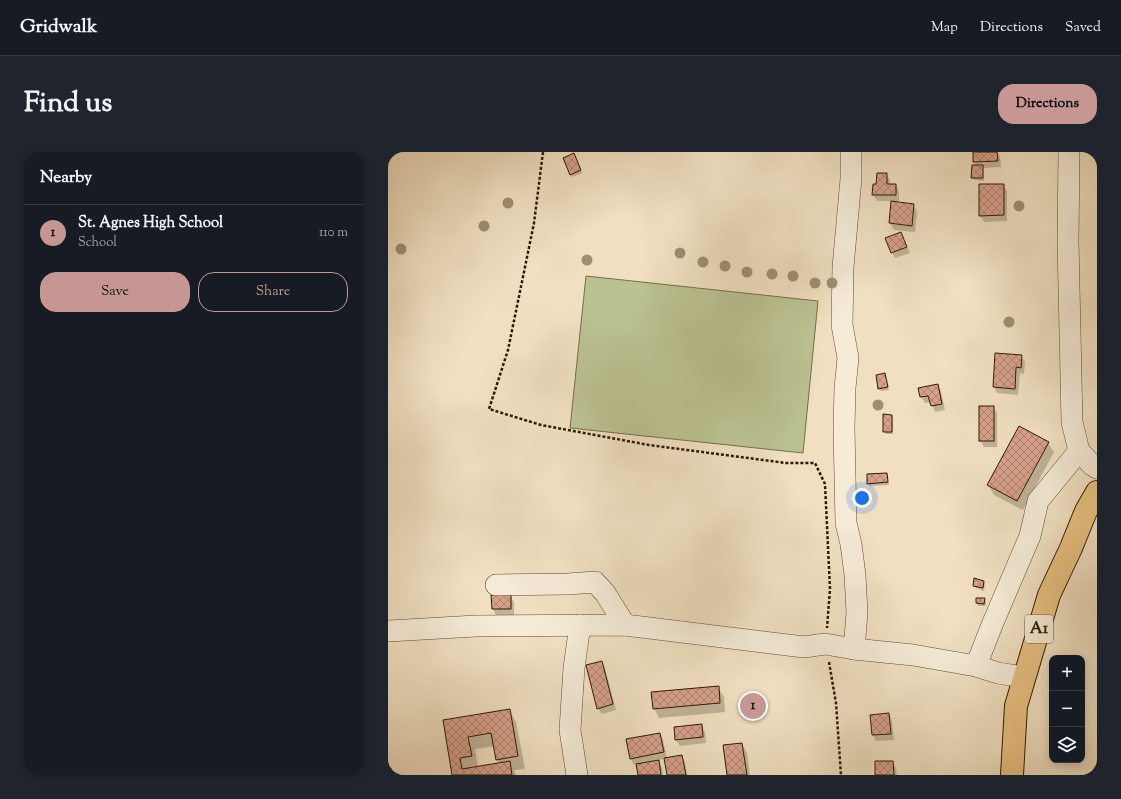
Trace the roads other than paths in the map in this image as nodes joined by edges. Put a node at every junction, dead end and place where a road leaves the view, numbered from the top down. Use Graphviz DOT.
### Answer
graph roads {
  1 [pos="851,152"];
  2 [pos="1068,152"];
  3 [pos="1079,451"];
  4 [pos="1097,468"];
  5 [pos="1097,492"];
  6 [pos="496,585"];
  7 [pos="580,625"];
  8 [pos="625,625"];
  9 [pos="388,631"];
  10 [pos="854,649"];
  11 [pos="976,666"];
  12 [pos="1024,677"];
  13 [pos="577,775"];
  14 [pos="1012,775"];
  1 -- 10 [label="street"];
  2 -- 3 [label="street"];
  3 -- 4 [label="street"];
  3 -- 11 [label="street"];
  5 -- 12 [label="main road, A1"];
  6 -- 8 [label="street"];
  7 -- 8 [label="street"];
  7 -- 9 [label="street"];
  7 -- 13 [label="street"];
  8 -- 10 [label="street"];
  10 -- 11 [label="street"];
  11 -- 12 [label="street"];
  12 -- 14 [label="main road, A1"];
}
